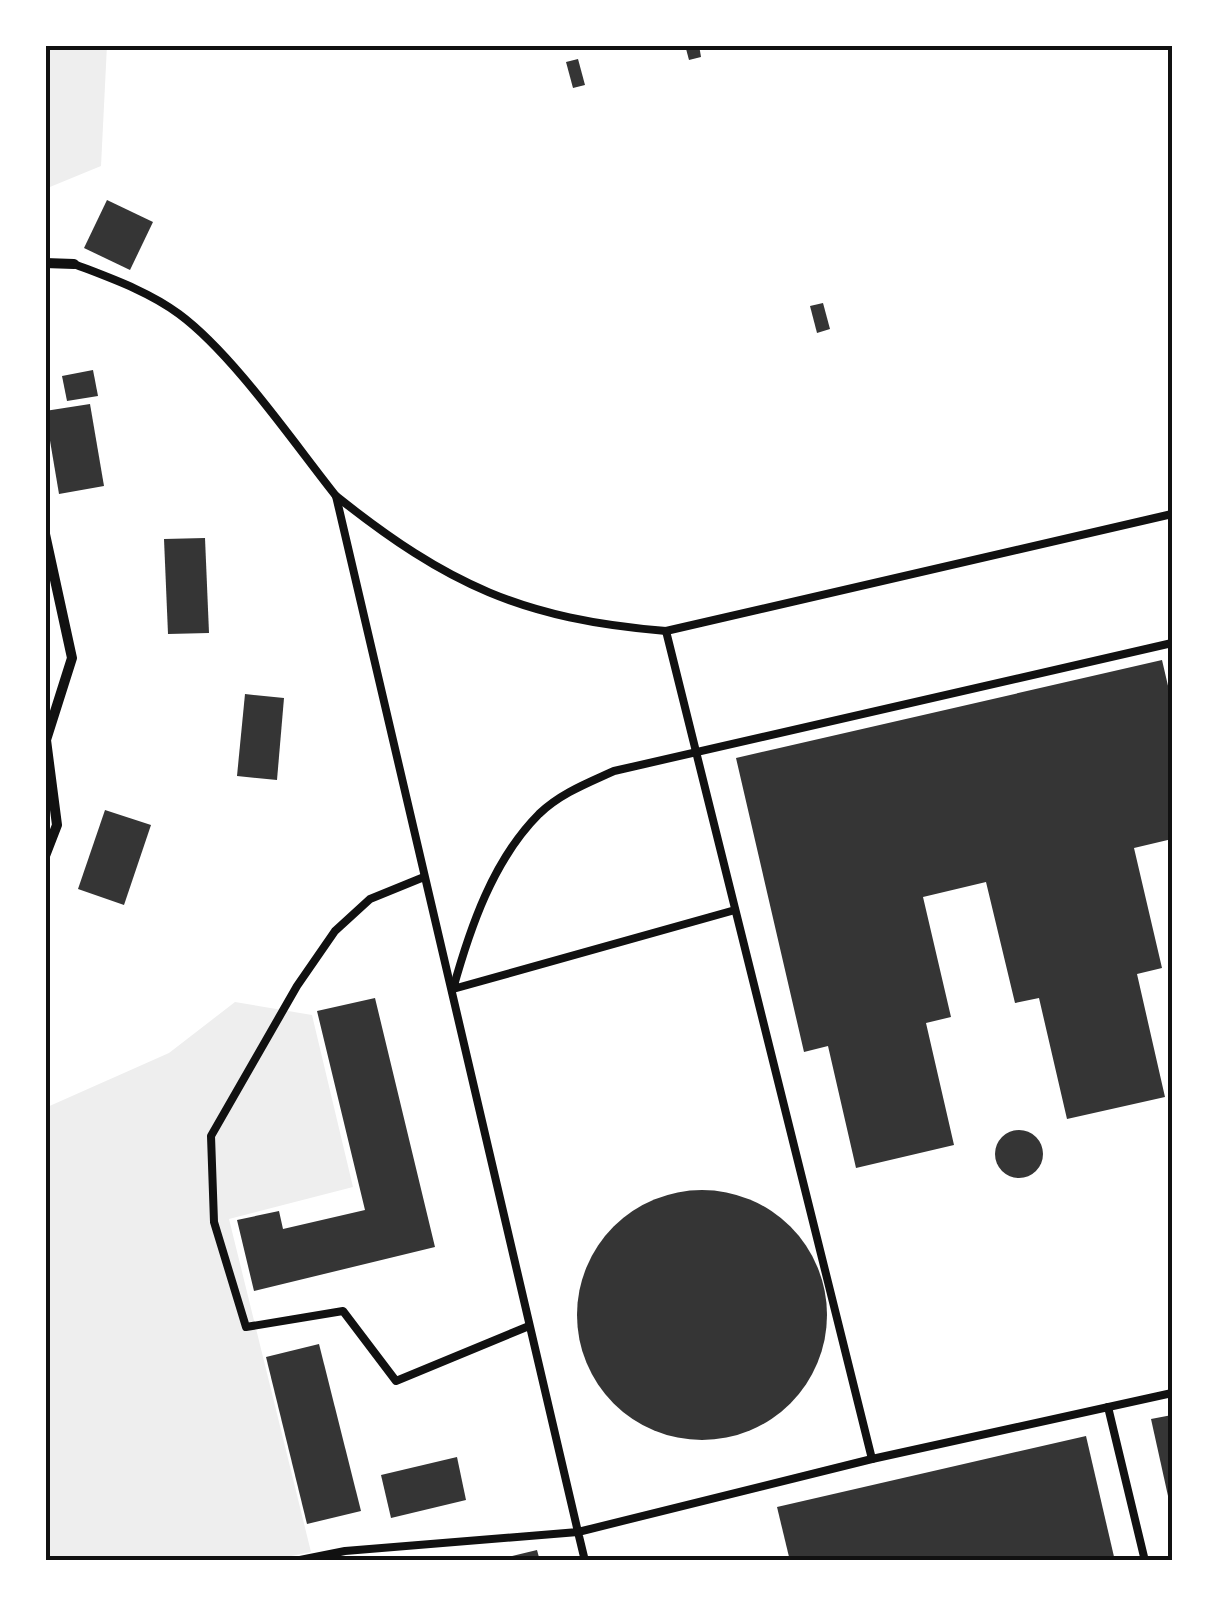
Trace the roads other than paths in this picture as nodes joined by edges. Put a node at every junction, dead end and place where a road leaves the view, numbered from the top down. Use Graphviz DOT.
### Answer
graph roads {
  1 [pos="45,263"];
  2 [pos="74,264"];
  3 [pos="336,496"];
  4 [pos="1172,514"];
  5 [pos="45,534"];
  6 [pos="666,631"];
  7 [pos="1172,642"];
  8 [pos="697,751"];
  9 [pos="45,856"];
  10 [pos="424,877"];
  11 [pos="735,910"];
  12 [pos="453,989"];
  13 [pos="530,1326"];
  14 [pos="1172,1393"];
  15 [pos="1108,1407"];
  16 [pos="872,1459"];
  17 [pos="578,1532"];
  18 [pos="295,1561"];
  19 [pos="585,1561"];
  20 [pos="1145,1561"];
  1 -- 2 [label="street"];
  2 -- 3 [label="lane"];
  3 -- 6 [label="lane"];
  3 -- 10 [label="lane"];
  4 -- 6 [label="lane"];
  5 -- 9 [label="street"];
  6 -- 8 [label="lane"];
  7 -- 8 [label="lane"];
  8 -- 11 [label="lane"];
  8 -- 12 [label="lane"];
  10 -- 12 [label="lane"];
  10 -- 13 [label="lane"];
  11 -- 12 [label="lane"];
  11 -- 16 [label="lane"];
  12 -- 13 [label="lane"];
  13 -- 17 [label="lane"];
  14 -- 15 [label="lane"];
  15 -- 16 [label="lane"];
  15 -- 20 [label="lane"];
  16 -- 17 [label="lane"];
  17 -- 18 [label="lane"];
  17 -- 19 [label="lane"];
}
